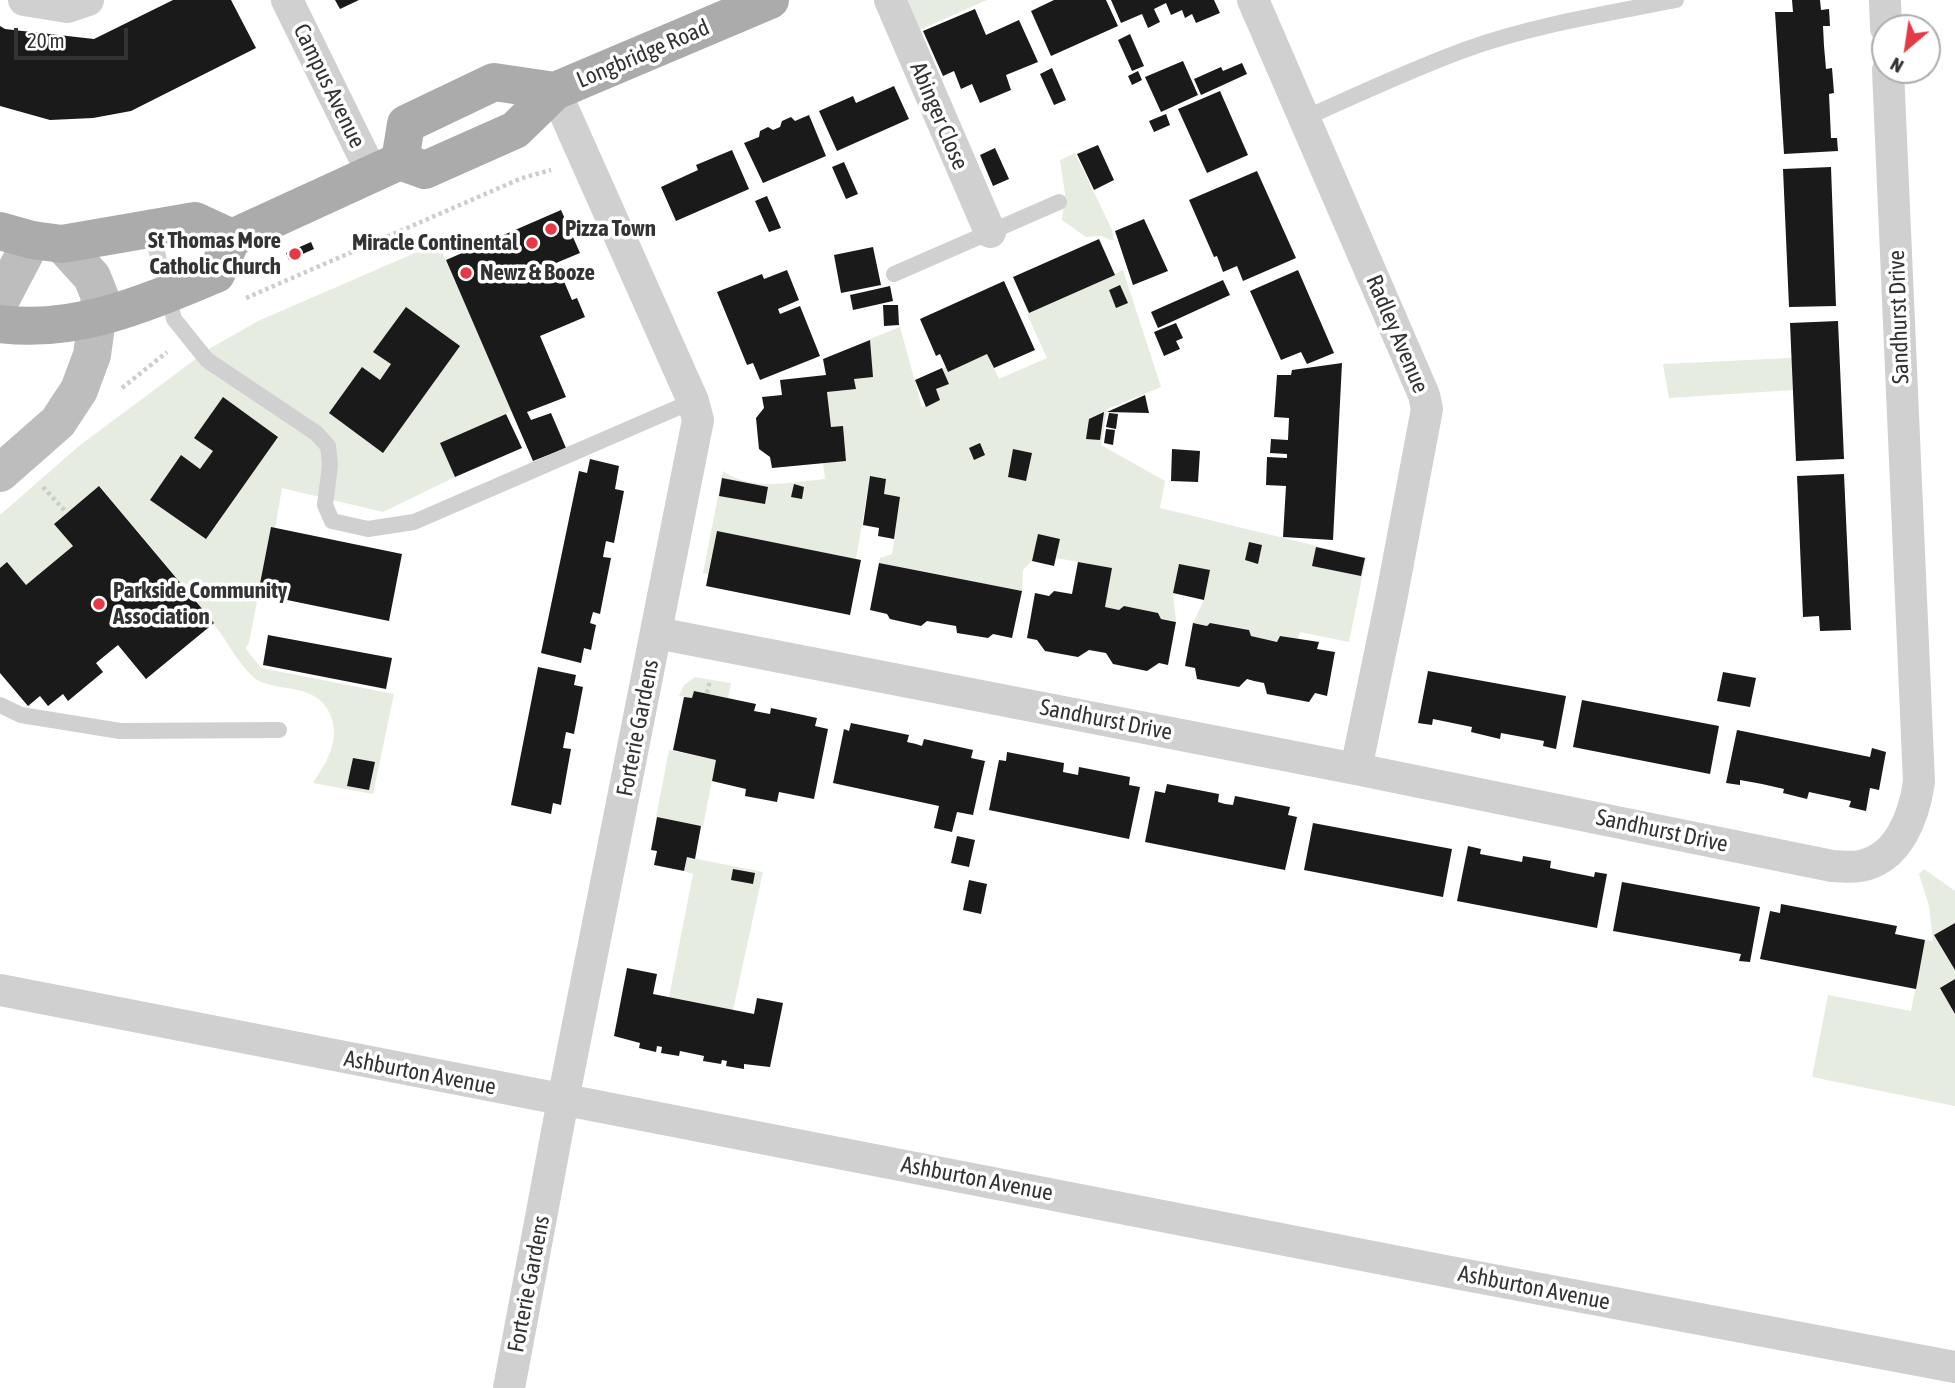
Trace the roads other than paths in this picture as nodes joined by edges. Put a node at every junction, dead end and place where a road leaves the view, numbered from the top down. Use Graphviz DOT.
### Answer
graph roads {
  1 [pos="24,0"];
  2 [pos="88,0"];
  3 [pos="287,0"];
  4 [pos="770,0"];
  5 [pos="890,0"];
  6 [pos="1253,0"];
  7 [pos="1675,0"];
  8 [pos="1889,84"];
  9 [pos="555,92"];
  10 [pos="1305,118"];
  11 [pos="386,167"];
  12 [pos="1059,202"];
  13 [pos="151,229"];
  14 [pos="990,232"];
  15 [pos="32,238"];
  16 [pos="232,238"];
  17 [pos="894,274"];
  18 [pos="166,295"];
  19 [pos="0,301"];
  20 [pos="98,319"];
  21 [pos="0,324"];
  22 [pos="693,401"];
  23 [pos="0,473"];
  24 [pos="657,633"];
  25 [pos="0,705"];
  26 [pos="279,730"];
  27 [pos="1356,769"];
  28 [pos="0,990"];
  29 [pos="563,1100"];
  30 [pos="1955,1367"];
  31 [pos="509,1388"];
  1 -- 2 [label="street"];
  3 -- 11 [label="street, Campus Avenue"];
  4 -- 9 [label="main road, Longbridge Road"];
  5 -- 14 [label="street, Abinger Close"];
  6 -- 10 [label="street, Radley Avenue"];
  7 -- 10 [label="lane"];
  8 -- 27 [label="street, Sandhurst Drive"];
  9 -- 11 [label="main road, Longbridge Road"];
  9 -- 11 [label="main road, Longbridge Road"];
  9 -- 22 [label="street, Forterie Gardens"];
  10 -- 27 [label="street, Radley Avenue"];
  11 -- 16 [label="main road"];
  12 -- 14 [label="lane"];
  13 -- 15 [label="main road"];
  13 -- 16 [label="main road"];
  13 -- 18 [label="lane"];
  14 -- 17 [label="lane"];
  15 -- 19 [label="main road"];
  15 -- 20 [label="main road"];
  16 -- 18 [label="main road"];
  18 -- 20 [label="main road"];
  18 -- 22 [label="lane"];
  20 -- 21 [label="main road"];
  20 -- 23 [label="main road"];
  22 -- 24 [label="street, Forterie Gardens"];
  24 -- 27 [label="street, Sandhurst Drive"];
  24 -- 29 [label="street, Forterie Gardens"];
  25 -- 26 [label="lane"];
  28 -- 29 [label="street, Ashburton Avenue"];
  29 -- 30 [label="street, Ashburton Avenue"];
  29 -- 31 [label="street, Forterie Gardens"];
}
